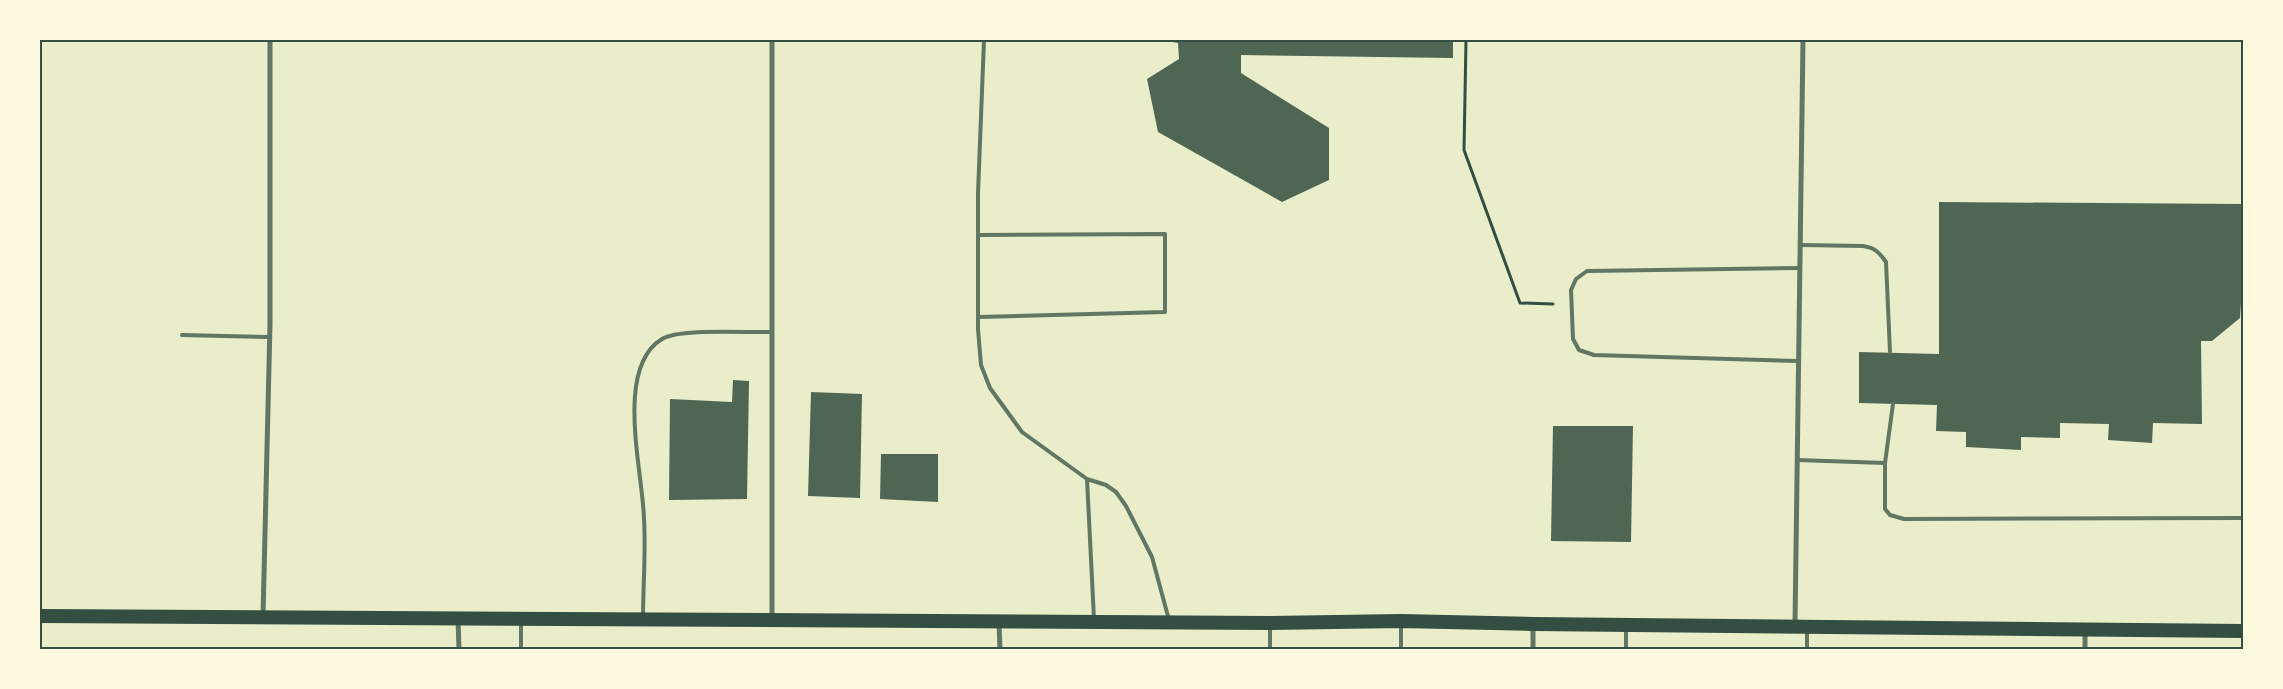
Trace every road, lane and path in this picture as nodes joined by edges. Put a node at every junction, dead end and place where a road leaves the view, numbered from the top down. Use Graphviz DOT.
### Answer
graph roads {
  1 [pos="270,40"];
  2 [pos="772,40"];
  3 [pos="984,40"];
  4 [pos="1466,40"];
  5 [pos="1802,40"];
  6 [pos="978,234"];
  7 [pos="1800,245"];
  8 [pos="1800,268"];
  9 [pos="1572,305"];
  10 [pos="978,317"];
  11 [pos="771,332"];
  12 [pos="182,334"];
  13 [pos="269,337"];
  14 [pos="1890,352"];
  15 [pos="1798,361"];
  16 [pos="1893,404"];
  17 [pos="1797,460"];
  18 [pos="1885,463"];
  19 [pos="1087,479"];
  20 [pos="2243,518"];
  21 [pos="40,616"];
  22 [pos="263,618"];
  23 [pos="458,619"];
  24 [pos="520,619"];
  25 [pos="643,620"];
  26 [pos="772,621"];
  27 [pos="1400,621"];
  28 [pos="1000,622"];
  29 [pos="1095,622"];
  30 [pos="1170,623"];
  31 [pos="1270,623"];
  32 [pos="1532,624"];
  33 [pos="1626,625"];
  34 [pos="1801,626"];
  35 [pos="2085,630"];
  36 [pos="2243,631"];
  37 [pos="459,649"];
  38 [pos="521,649"];
  39 [pos="1000,649"];
  40 [pos="1270,649"];
  41 [pos="1401,649"];
  42 [pos="1533,649"];
  43 [pos="1626,649"];
  44 [pos="1807,649"];
  45 [pos="2086,649"];
  1 -- 13 [label="street"];
  2 -- 11 [label="street"];
  3 -- 6 [label="lane"];
  4 -- 9 [label="path"];
  5 -- 7 [label="street"];
  6 -- 10 [label="lane"];
  6 -- 10 [label="lane"];
  7 -- 8 [label="street"];
  7 -- 14 [label="lane"];
  8 -- 9 [label="lane"];
  8 -- 15 [label="street"];
  9 -- 15 [label="lane"];
  10 -- 19 [label="lane"];
  11 -- 25 [label="lane"];
  11 -- 26 [label="street"];
  12 -- 13 [label="lane"];
  13 -- 22 [label="street"];
  15 -- 17 [label="street"];
  16 -- 18 [label="lane"];
  17 -- 18 [label="lane"];
  17 -- 34 [label="street"];
  18 -- 20 [label="lane"];
  19 -- 29 [label="lane"];
  19 -- 30 [label="lane"];
  21 -- 22 [label="highway"];
  22 -- 23 [label="highway"];
  23 -- 24 [label="highway"];
  23 -- 37 [label="street"];
  24 -- 25 [label="highway"];
  24 -- 38 [label="lane"];
  25 -- 26 [label="highway"];
  26 -- 28 [label="highway"];
  27 -- 31 [label="highway"];
  27 -- 32 [label="highway"];
  27 -- 41 [label="lane"];
  28 -- 29 [label="highway"];
  28 -- 39 [label="street"];
  29 -- 30 [label="highway"];
  30 -- 31 [label="highway"];
  31 -- 40 [label="lane"];
  32 -- 33 [label="highway"];
  32 -- 42 [label="street"];
  33 -- 34 [label="highway"];
  33 -- 43 [label="lane"];
  34 -- 35 [label="highway"];
  34 -- 44 [label="lane"];
  35 -- 36 [label="highway"];
  35 -- 45 [label="street"];
}
